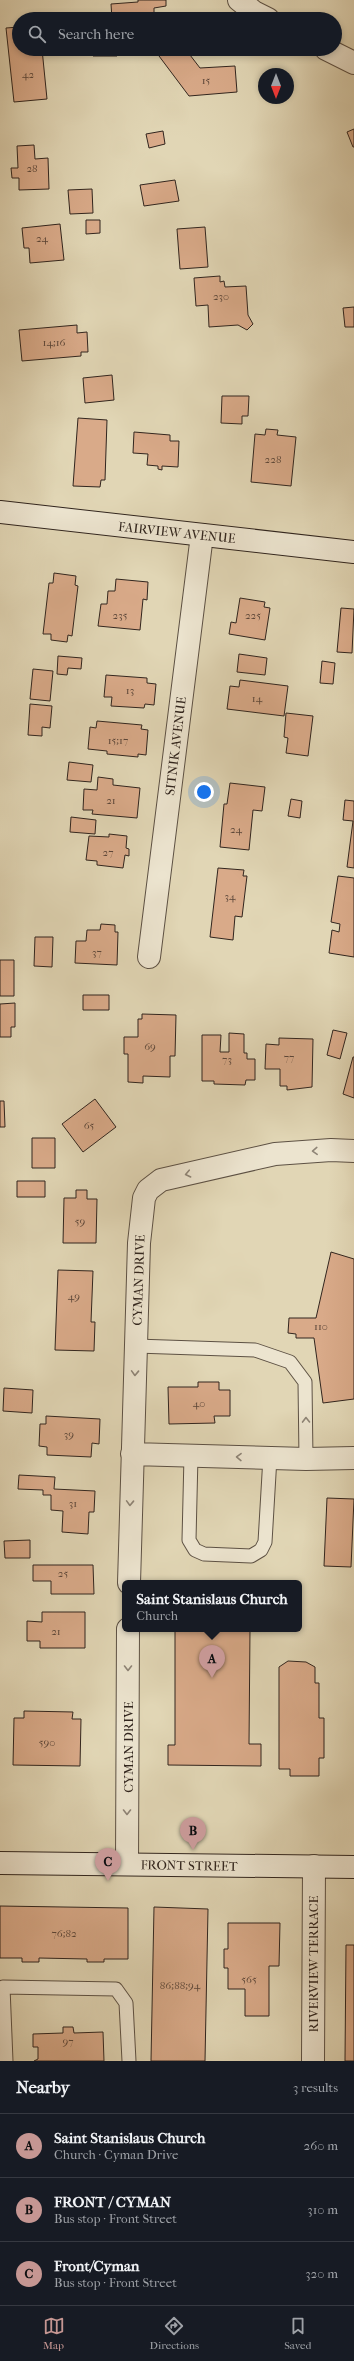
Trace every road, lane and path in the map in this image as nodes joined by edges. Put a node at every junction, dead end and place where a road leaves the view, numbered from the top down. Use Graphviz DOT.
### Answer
graph roads {
  1 [pos="239,0"];
  2 [pos="254,12"];
  3 [pos="340,56"];
  4 [pos="354,63"];
  5 [pos="0,512"];
  6 [pos="202,535"];
  7 [pos="354,552"];
  8 [pos="149,957"];
  9 [pos="354,1151"];
  10 [pos="136,1346"];
  11 [pos="132,1454"];
  12 [pos="191,1456"];
  13 [pos="270,1457"];
  14 [pos="354,1458"];
  15 [pos="306,1459"];
  16 [pos="129,1580"];
  17 [pos="128,1632"];
  18 [pos="0,1863"];
  19 [pos="127,1864"];
  20 [pos="314,1866"];
  21 [pos="354,1866"];
  22 [pos="6,2061"];
  23 [pos="129,2061"];
  24 [pos="313,2061"];
  1 -- 2 [label="street"];
  3 -- 4 [label="street"];
  5 -- 6 [label="street, FAIRVIEW AVENUE"];
  6 -- 7 [label="street, FAIRVIEW AVENUE"];
  6 -- 8 [label="street, SITNIK AVENUE"];
  9 -- 10 [label="street, CYMAN DRIVE, one-way"];
  10 -- 11 [label="street, CYMAN DRIVE, one-way"];
  15 -- 10 [label="lane, one-way"];
  11 -- 12 [label="street"];
  11 -- 16 [label="street, CYMAN DRIVE, one-way"];
  13 -- 12 [label="street, one-way"];
  12 -- 13 [label="lane"];
  13 -- 15 [label="street"];
  14 -- 15 [label="street"];
  17 -- 19 [label="street, CYMAN DRIVE, one-way"];
  18 -- 19 [label="street, FRONT STREET"];
  19 -- 20 [label="street, FRONT STREET"];
  20 -- 21 [label="street, FRONT STREET"];
  20 -- 24 [label="street, RIVERVIEW TERRACE"];
  22 -- 23 [label="lane"];
}
